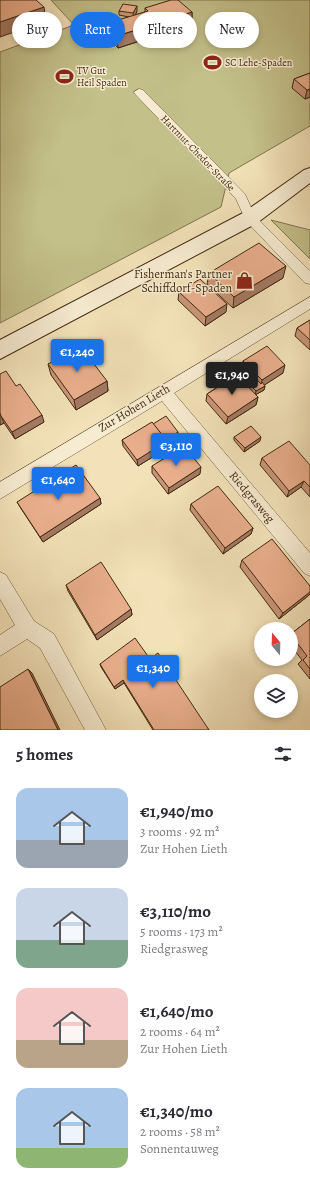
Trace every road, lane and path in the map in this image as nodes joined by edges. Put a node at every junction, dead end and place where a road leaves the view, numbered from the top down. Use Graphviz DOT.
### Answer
graph roads {
  1 [pos="139,92"];
  2 [pos="310,174"];
  3 [pos="250,218"];
  4 [pos="310,279"];
  5 [pos="310,302"];
  6 [pos="0,350"];
  7 [pos="163,391"];
  8 [pos="0,491"];
  9 [pos="310,567"];
  10 [pos="0,581"];
  11 [pos="27,628"];
  12 [pos="0,646"];
  13 [pos="96,730"];
  1 -- 3 [label="street, Hartmut-Chedor-Straße"];
  2 -- 3 [label="street"];
  3 -- 4 [label="street"];
  3 -- 6 [label="street"];
  5 -- 7 [label="street, Zur Hohen Lieth"];
  7 -- 8 [label="street, Zur Hohen Lieth"];
  7 -- 9 [label="street, Riedgrasweg"];
  10 -- 11 [label="street"];
  11 -- 12 [label="street"];
  11 -- 13 [label="street"];
}
